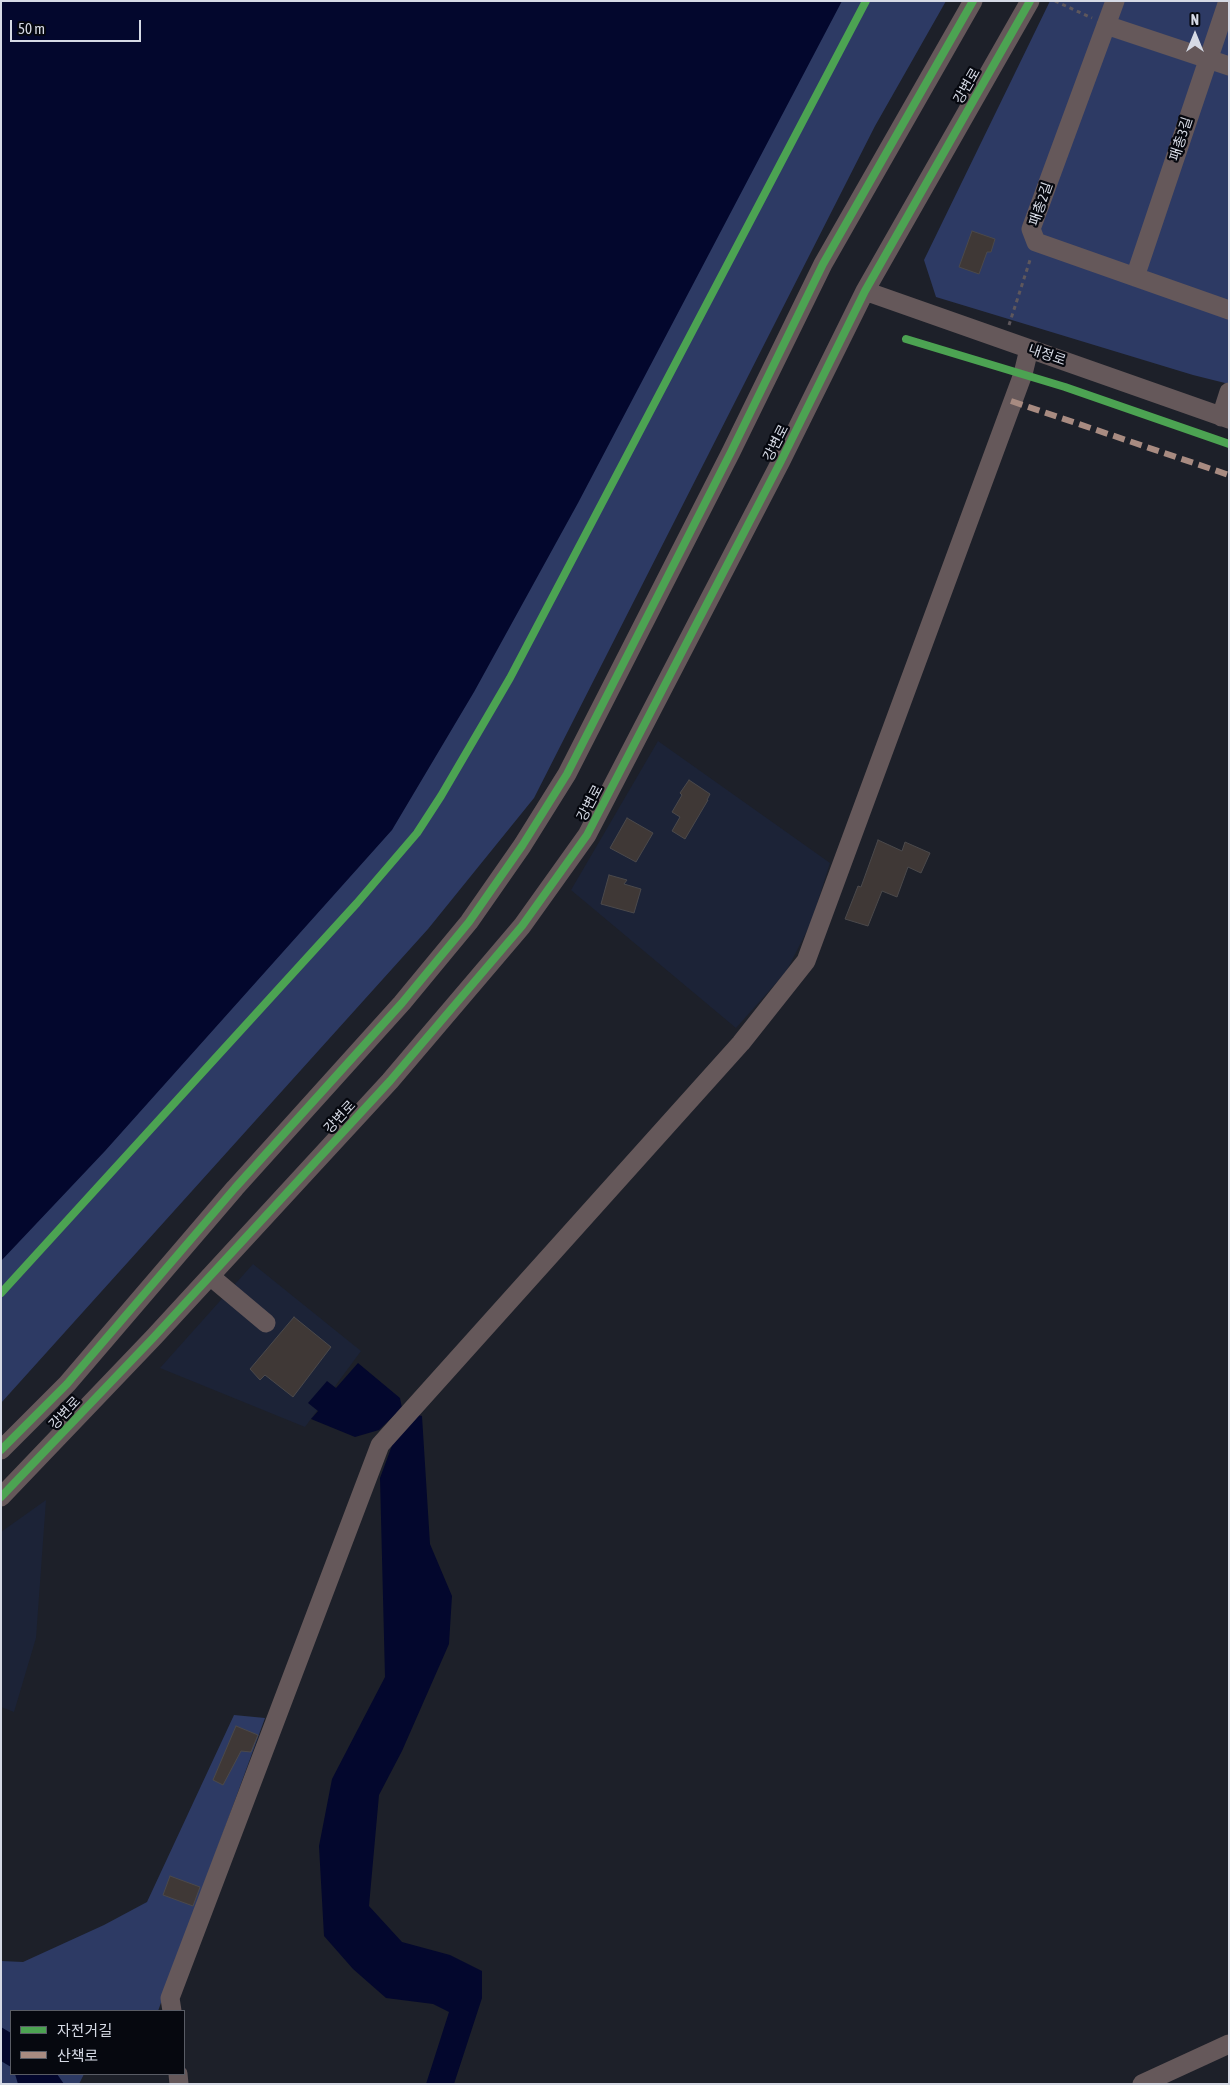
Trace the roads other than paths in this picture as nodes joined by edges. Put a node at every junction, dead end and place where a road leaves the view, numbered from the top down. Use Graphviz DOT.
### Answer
graph roads {
  1 [pos="974,1"];
  2 [pos="1030,1"];
  3 [pos="1115,1"];
  4 [pos="1228,1"];
  5 [pos="1106,25"];
  6 [pos="1208,59"];
  7 [pos="1229,66"];
  8 [pos="1135,277"];
  9 [pos="865,291"];
  10 [pos="1229,310"];
  11 [pos="1029,349"];
  12 [pos="1229,392"];
  13 [pos="1225,418"];
  14 [pos="210,1276"];
  15 [pos="266,1323"];
  16 [pos="1,1450"];
  17 [pos="1,1497"];
  18 [pos="172,2010"];
  19 [pos="1229,2044"];
  20 [pos="1142,2084"];
  1 -- 16 [label="street, 강변로"];
  2 -- 9 [label="street, 강변로"];
  3 -- 5 [label="street, 패총2길"];
  4 -- 6 [label="street, 패총3길"];
  5 -- 6 [label="street"];
  5 -- 8 [label="street, 패총2길"];
  6 -- 7 [label="street"];
  6 -- 8 [label="street, 패총3길"];
  8 -- 10 [label="street, 패총2길"];
  9 -- 11 [label="street, 내정로"];
  9 -- 14 [label="street, 강변로"];
  11 -- 13 [label="street, 내정로"];
  11 -- 18 [label="street"];
  12 -- 13 [label="street"];
  14 -- 15 [label="street"];
  14 -- 17 [label="street, 강변로"];
  19 -- 20 [label="street"];
}
